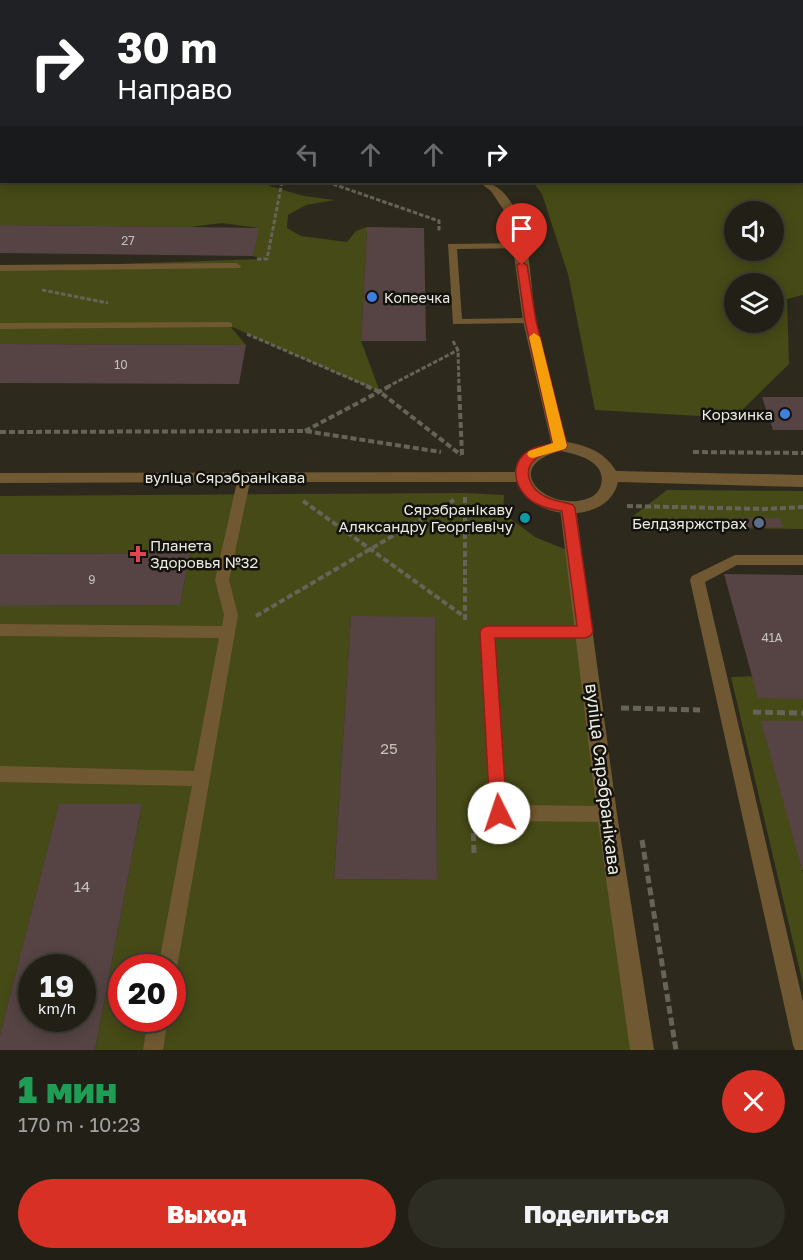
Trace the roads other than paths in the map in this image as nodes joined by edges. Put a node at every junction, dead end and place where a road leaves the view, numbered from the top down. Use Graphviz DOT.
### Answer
graph roads {
  1 [pos="486,183"];
  2 [pos="519,246"];
  3 [pos="236,266"];
  4 [pos="0,268"];
  5 [pos="530,321"];
  6 [pos="228,325"];
  7 [pos="0,326"];
  8 [pos="560,446"];
  9 [pos="610,476"];
  10 [pos="245,477"];
  11 [pos="521,477"];
  12 [pos="0,478"];
  13 [pos="803,481"];
  14 [pos="568,508"];
  15 [pos="803,560"];
  16 [pos="0,630"];
  17 [pos="227,632"];
  18 [pos="585,632"];
  19 [pos="0,774"];
  20 [pos="201,779"];
  21 [pos="607,814"];
  22 [pos="170,954"];
  23 [pos="156,1032"];
  24 [pos="803,1045"];
  25 [pos="153,1050"];
  26 [pos="642,1050"];
  1 -- 2 [label="street"];
  2 -- 5 [label="street"];
  2 -- 5 [label="lane"];
  3 -- 4 [label="lane"];
  5 -- 8 [label="street"];
  6 -- 7 [label="lane"];
  8 -- 9 [label="street"];
  8 -- 11 [label="street"];
  9 -- 13 [label="street"];
  9 -- 14 [label="street"];
  10 -- 11 [label="lane, вуліца Сярэбранікава"];
  10 -- 12 [label="lane, вуліца Сярэбранікава"];
  10 -- 17 [label="lane"];
  11 -- 14 [label="street"];
  14 -- 18 [label="street, вуліца Сярэбранікава"];
  15 -- 24 [label="lane"];
  16 -- 17 [label="lane"];
  17 -- 20 [label="lane"];
  18 -- 21 [label="street, вуліца Сярэбранікава"];
  18 -- 21 [label="lane"];
  19 -- 20 [label="lane"];
  20 -- 22 [label="lane"];
  21 -- 26 [label="street, вуліца Сярэбранікава"];
  23 -- 25 [label="lane"];
}
